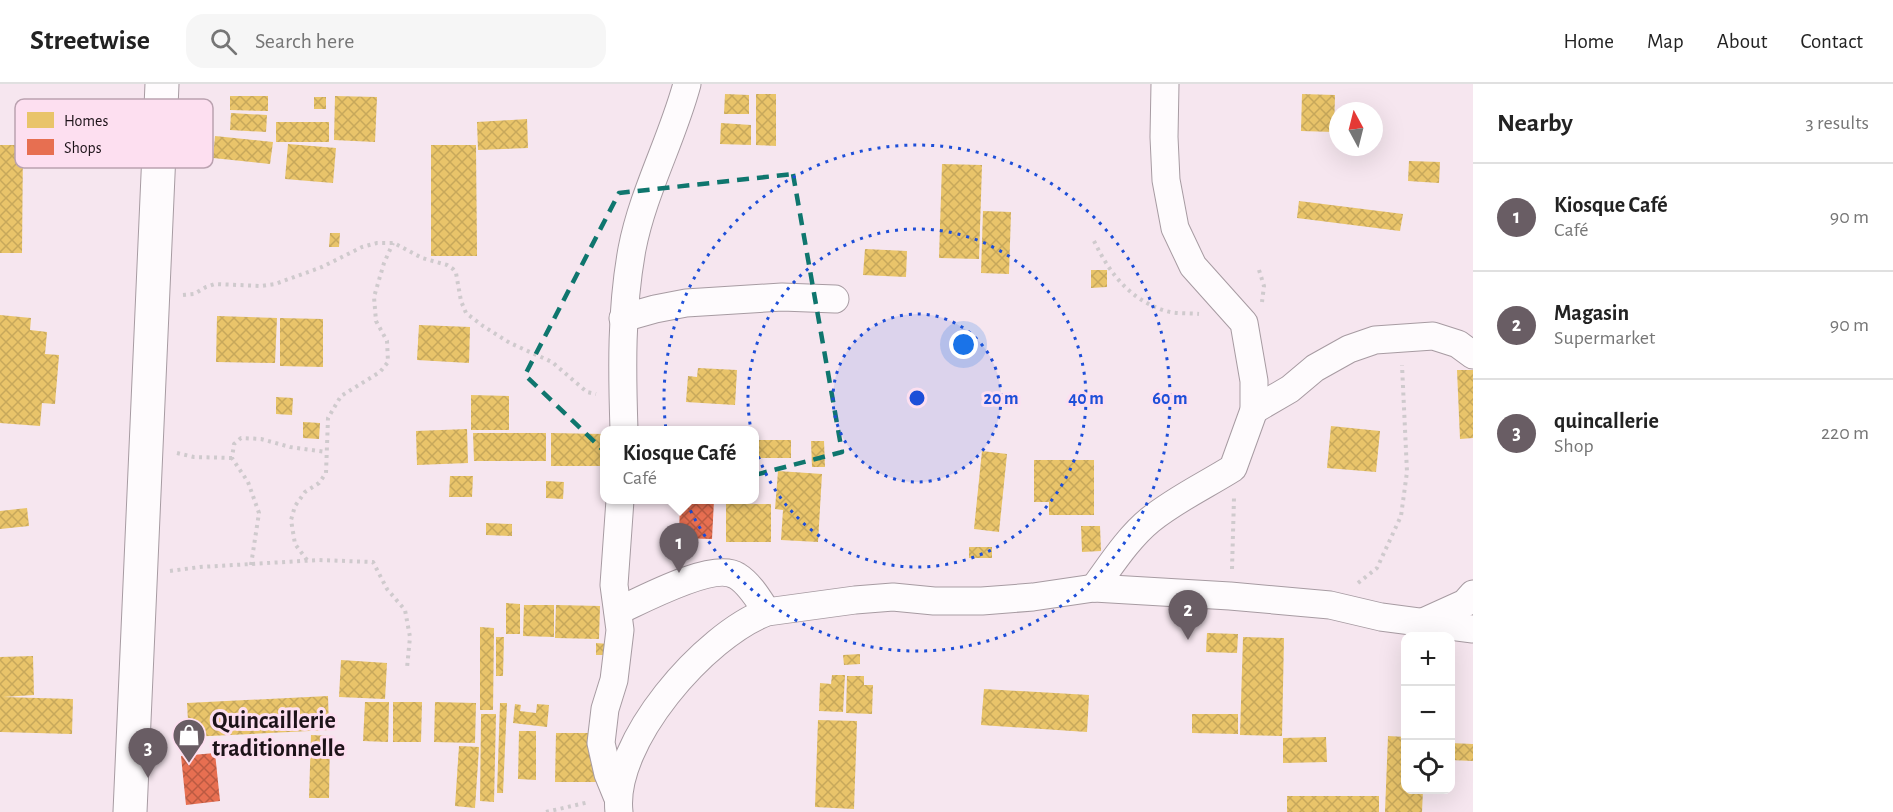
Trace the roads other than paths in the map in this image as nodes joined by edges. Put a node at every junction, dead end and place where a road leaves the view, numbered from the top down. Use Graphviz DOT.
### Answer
graph roads {
  1 [pos="162,84"];
  2 [pos="687,84"];
  3 [pos="1165,84"];
  4 [pos="161,99"];
  5 [pos="158,168"];
  6 [pos="835,299"];
  7 [pos="623,318"];
  8 [pos="1473,355"];
  9 [pos="1254,410"];
  10 [pos="624,426"];
  11 [pos="620,504"];
  12 [pos="1094,588"];
  13 [pos="1473,594"];
  14 [pos="618,611"];
  15 [pos="767,612"];
  16 [pos="1424,622"];
  17 [pos="1473,629"];
  18 [pos="605,708"];
  19 [pos="648,719"];
  20 [pos="618,804"];
  21 [pos="130,812"];
  1 -- 4 [label="street"];
  2 -- 7 [label="street"];
  3 -- 9 [label="street"];
  5 -- 21 [label="street"];
  6 -- 7 [label="street"];
  7 -- 10 [label="street"];
  8 -- 9 [label="street"];
  9 -- 12 [label="street"];
  11 -- 14 [label="street"];
  12 -- 15 [label="street"];
  12 -- 16 [label="street"];
  13 -- 16 [label="street"];
  14 -- 15 [label="street"];
  14 -- 18 [label="street"];
  15 -- 19 [label="street"];
  16 -- 17 [label="street"];
  18 -- 19 [label="street"];
  18 -- 20 [label="street"];
  19 -- 20 [label="street"];
}
